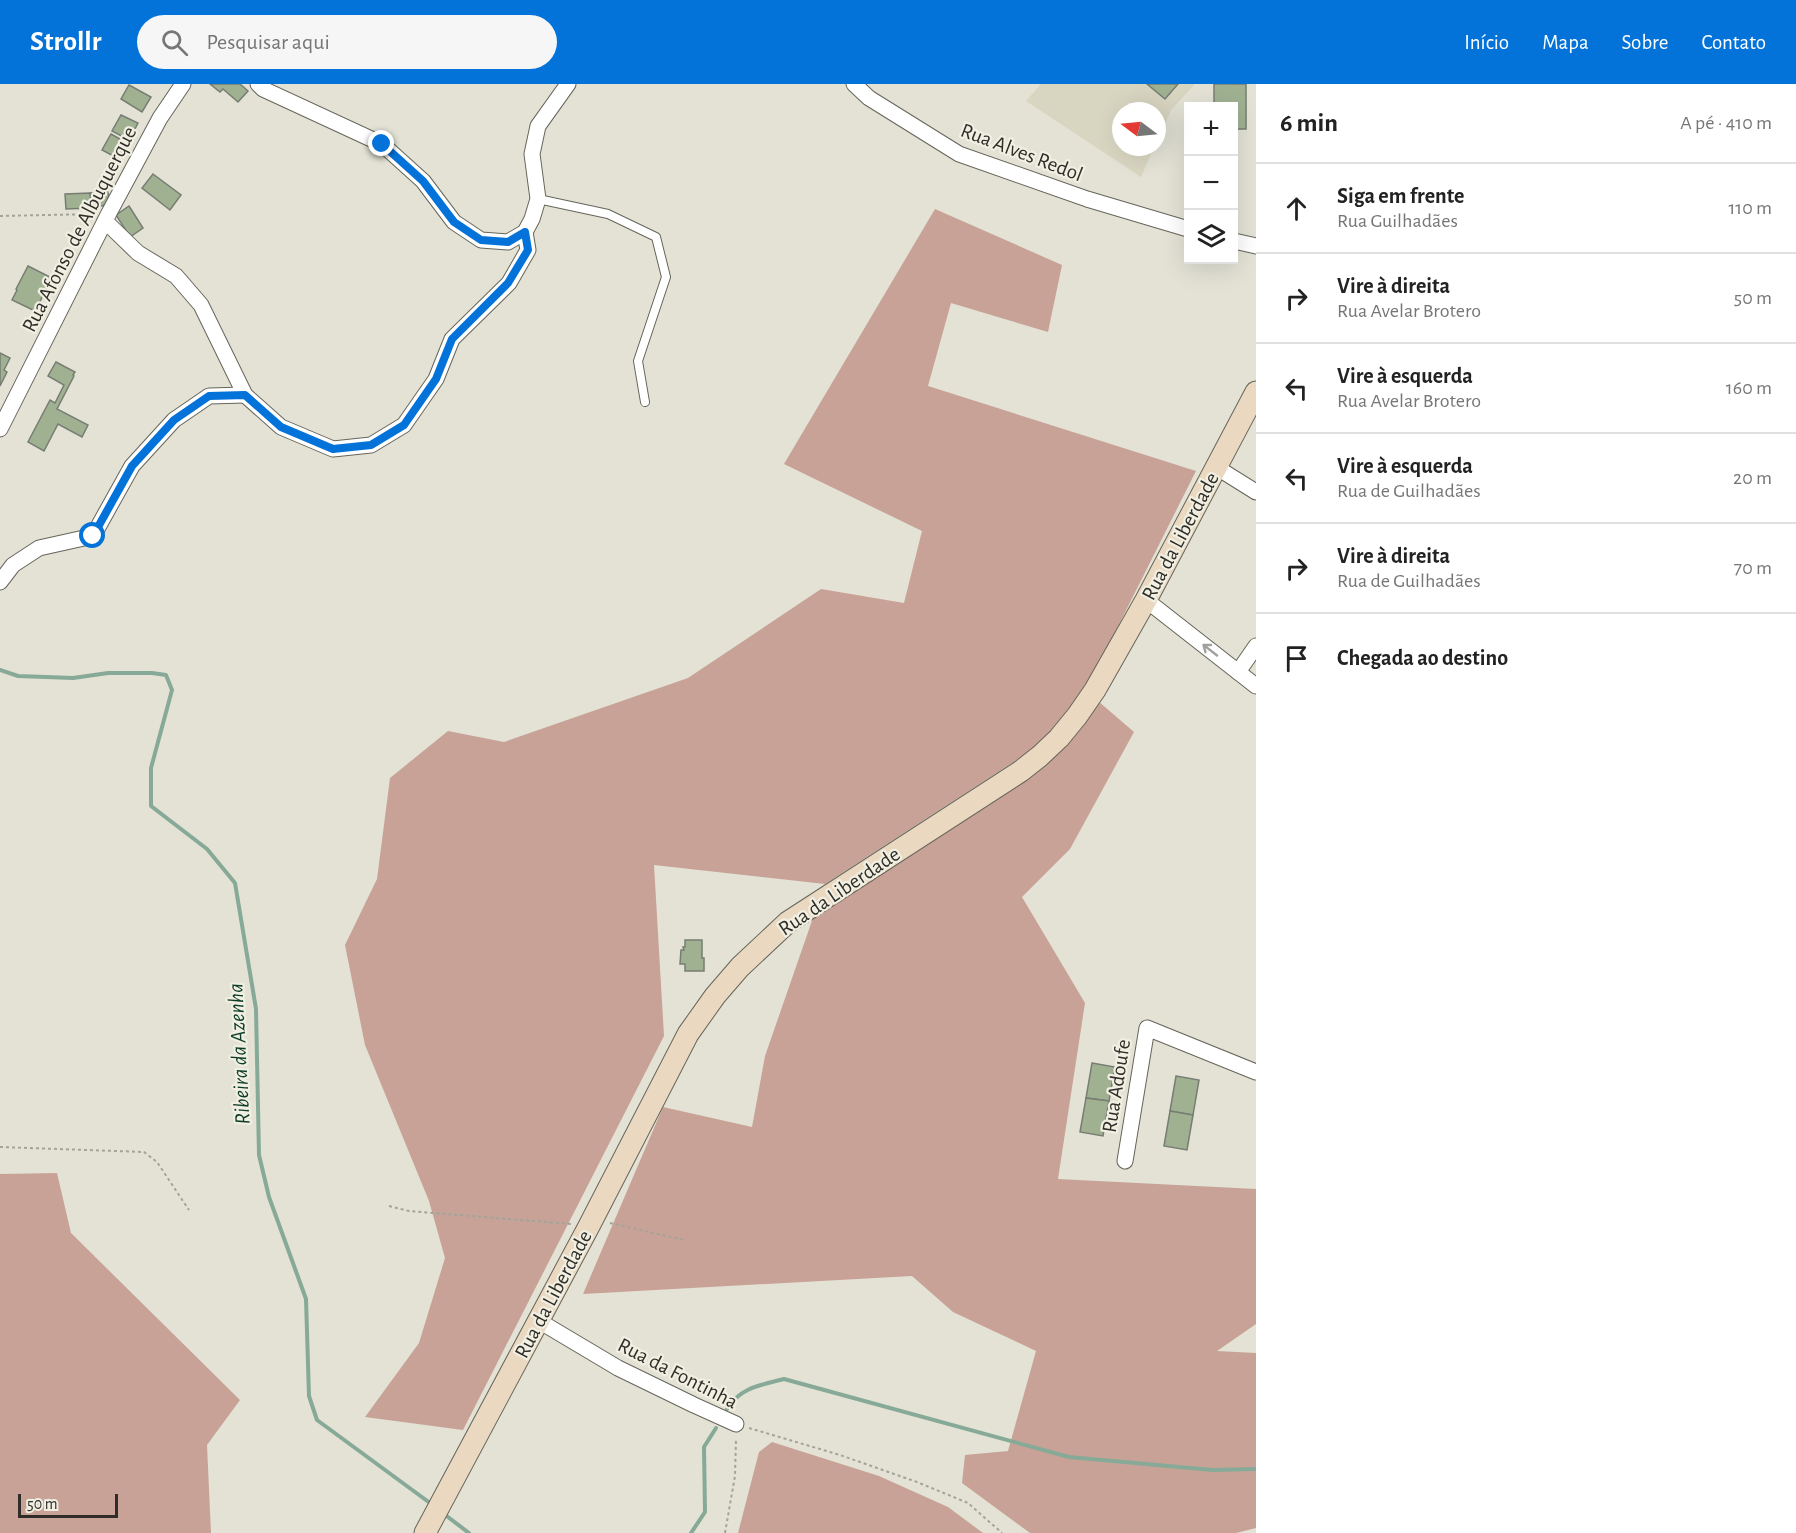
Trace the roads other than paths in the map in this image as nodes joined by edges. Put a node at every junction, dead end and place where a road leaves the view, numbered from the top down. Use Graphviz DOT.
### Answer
graph roads {
  1 [pos="183,84"];
  2 [pos="258,84"];
  3 [pos="568,84"];
  4 [pos="854,84"];
  5 [pos="538,199"];
  6 [pos="107,217"];
  7 [pos="1184,228"];
  8 [pos="525,232"];
  9 [pos="1238,242"];
  10 [pos="1256,246"];
  11 [pos="1256,392"];
  12 [pos="245,395"];
  13 [pos="645,402"];
  14 [pos="0,429"];
  15 [pos="1216,467"];
  16 [pos="1256,492"];
  17 [pos="0,582"];
  18 [pos="1146,600"];
  19 [pos="1256,646"];
  20 [pos="1238,672"];
  21 [pos="1256,686"];
  22 [pos="1256,1072"];
  23 [pos="1125,1161"];
  24 [pos="539,1321"];
  25 [pos="736,1424"];
  26 [pos="424,1533"];
  1 -- 6 [label="street, Rua Afonso de Albuquerque"];
  2 -- 8 [label="street"];
  3 -- 5 [label="street"];
  4 -- 7 [label="street, Rua Alves Redol"];
  5 -- 8 [label="street"];
  5 -- 13 [label="lane"];
  6 -- 12 [label="street"];
  6 -- 14 [label="street, Rua Afonso de Albuquerque"];
  8 -- 12 [label="street"];
  9 -- 10 [label="street"];
  11 -- 15 [label="street, Rua da Liberdade"];
  12 -- 17 [label="street"];
  15 -- 16 [label="street"];
  15 -- 18 [label="street, Rua da Liberdade"];
  20 -- 18 [label="street, one-way"];
  18 -- 24 [label="street, Rua da Liberdade"];
  19 -- 20 [label="street"];
  20 -- 21 [label="street"];
  22 -- 23 [label="street, Rua Adoufe"];
  24 -- 25 [label="street, Rua da Fontinha"];
  24 -- 26 [label="street, Rua da Liberdade"];
}
